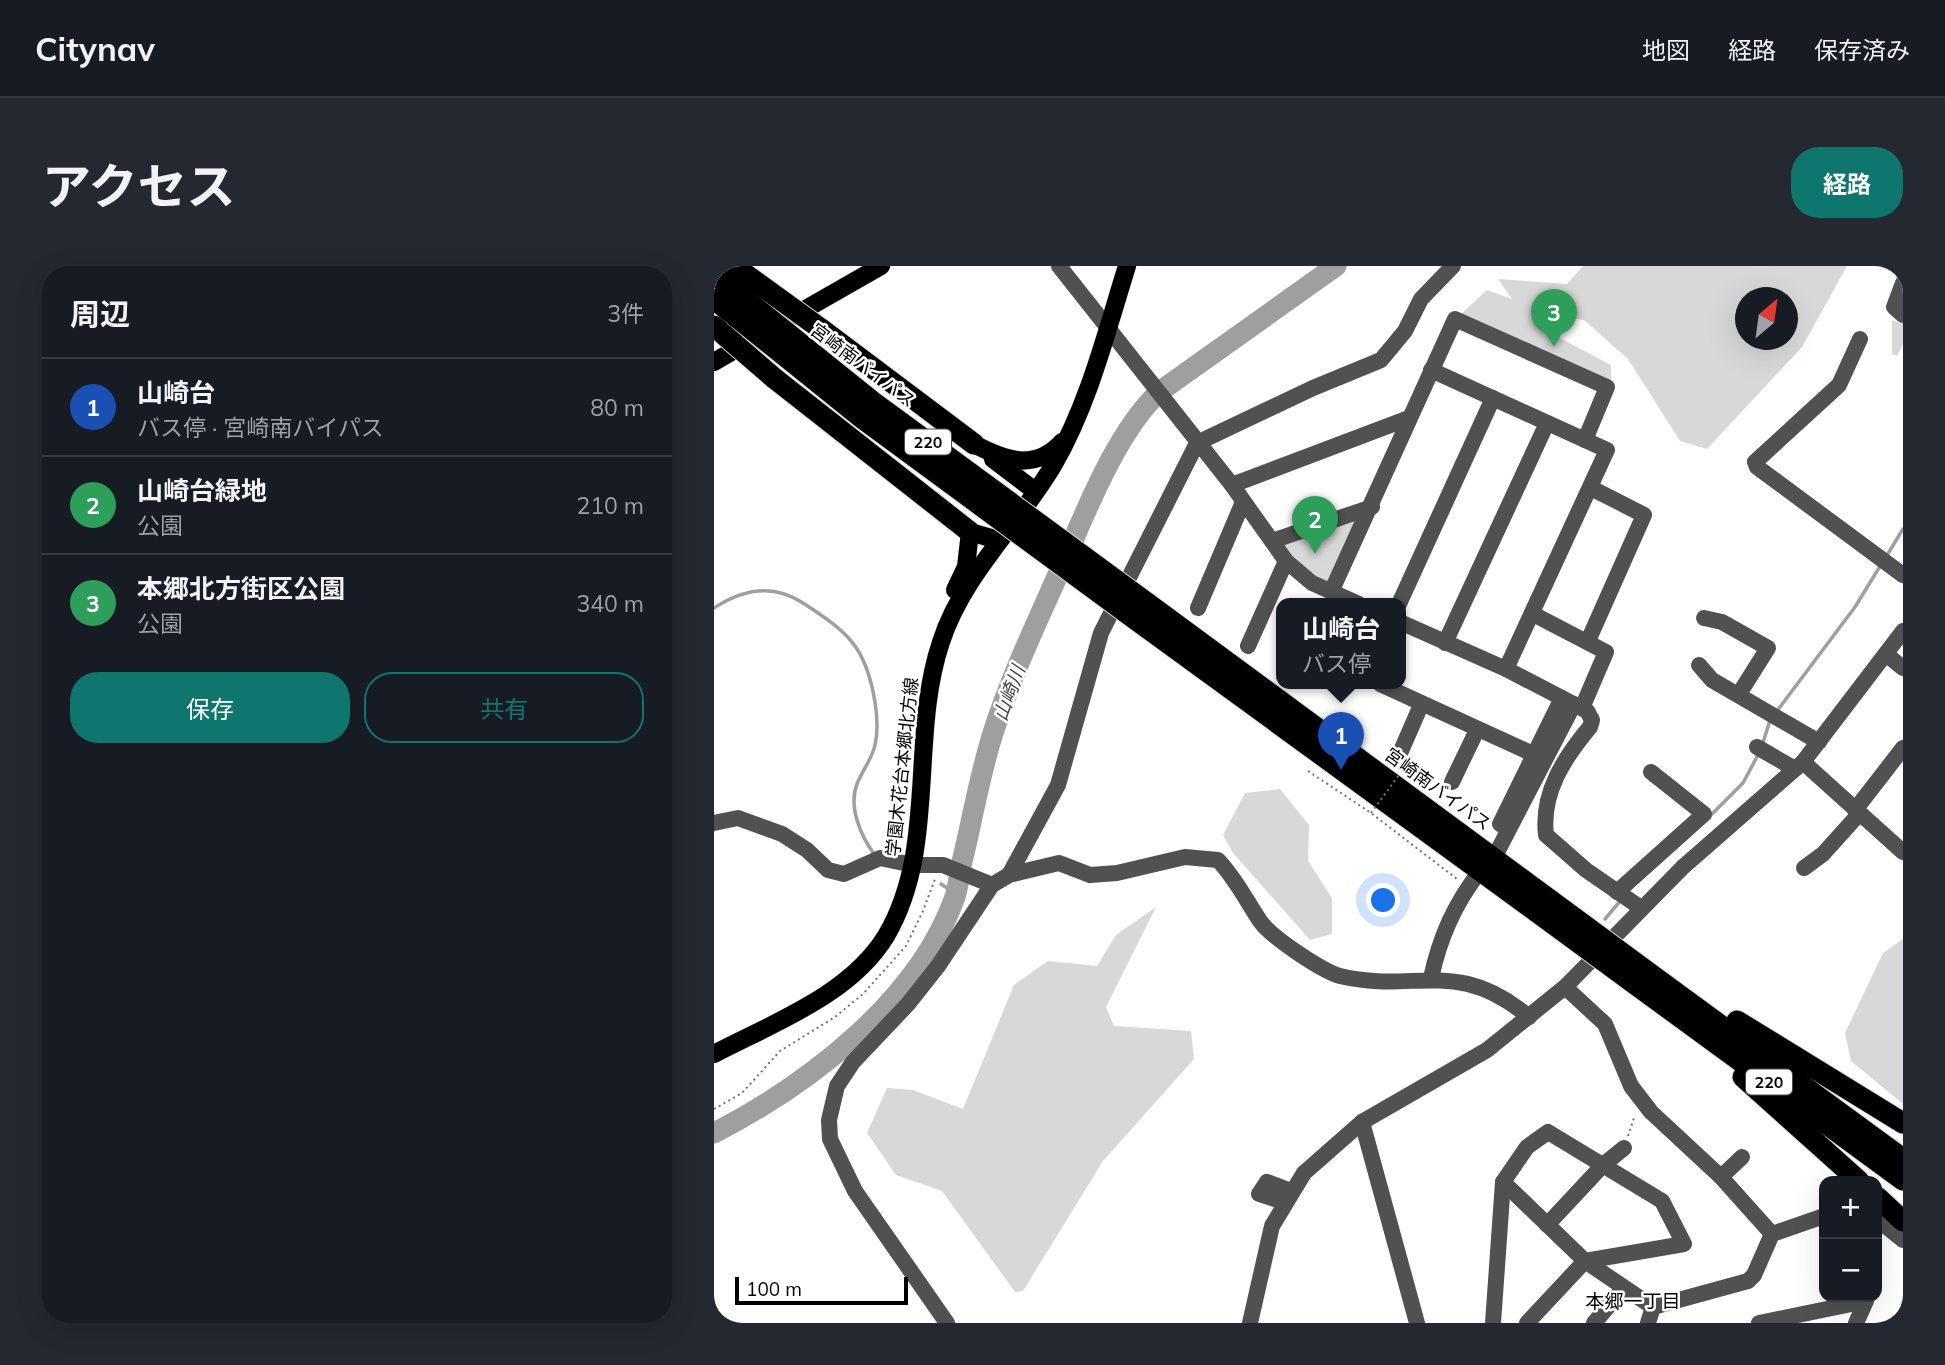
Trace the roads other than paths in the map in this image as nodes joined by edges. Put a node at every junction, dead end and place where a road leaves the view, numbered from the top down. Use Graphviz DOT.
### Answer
graph roads {
  1 [pos="734,266"];
  2 [pos="741,266"];
  3 [pos="881,266"];
  4 [pos="1059,266"];
  5 [pos="1128,266"];
  6 [pos="1453,266"];
  7 [pos="714,274"];
  8 [pos="1903,283"];
  9 [pos="714,299"];
  10 [pos="1903,315"];
  11 [pos="714,325"];
  12 [pos="1107,330"];
  13 [pos="1860,339"];
  14 [pos="714,362"];
  15 [pos="1431,370"];
  16 [pos="1493,398"];
  17 [pos="1409,418"];
  18 [pos="1547,423"];
  19 [pos="1069,435"];
  20 [pos="1585,440"];
  21 [pos="1198,443"];
  22 [pos="974,444"];
  23 [pos="1232,485"];
  24 [pos="1591,488"];
  25 [pos="1035,491"];
  26 [pos="1243,502"];
  27 [pos="1372,507"];
  28 [pos="970,532"];
  29 [pos="998,540"];
  30 [pos="1272,541"];
  31 [pos="1286,561"];
  32 [pos="1903,575"];
  33 [pos="1332,590"];
  34 [pos="1346,598"];
  35 [pos="1402,598"];
  36 [pos="1198,608"];
  37 [pos="1141,611"];
  38 [pos="1533,614"];
  39 [pos="1704,618"];
  40 [pos="1406,624"];
  41 [pos="1903,631"];
  42 [pos="941,640"];
  43 [pos="1588,641"];
  44 [pos="1445,643"];
  45 [pos="1248,646"];
  46 [pos="1886,654"];
  47 [pos="1699,665"];
  48 [pos="1903,668"];
  49 [pos="1506,669"];
  50 [pos="1390,689"];
  51 [pos="1739,694"];
  52 [pos="1573,703"];
  53 [pos="1421,705"];
  54 [pos="1477,730"];
  55 [pos="1819,742"];
  56 [pos="1759,748"];
  57 [pos="1903,748"];
  58 [pos="1401,751"];
  59 [pos="1532,754"];
  60 [pos="1799,766"];
  61 [pos="1651,772"];
  62 [pos="1452,782"];
  63 [pos="1857,812"];
  64 [pos="714,823"];
  65 [pos="1500,824"];
  66 [pos="1902,850"];
  67 [pos="913,865"];
  68 [pos="1804,868"];
  69 [pos="1480,872"];
  70 [pos="1009,875"];
  71 [pos="992,885"];
  72 [pos="1617,892"];
  73 [pos="1641,908"];
  74 [pos="1430,978"];
  75 [pos="1565,987"];
  76 [pos="1673,1000"];
  77 [pos="1529,1017"];
  78 [pos="714,1054"];
  79 [pos="1362,1122"];
  80 [pos="1903,1123"];
  81 [pos="1624,1148"];
  82 [pos="1742,1157"];
  83 [pos="1903,1159"];
  84 [pos="1603,1165"];
  85 [pos="1852,1176"];
  86 [pos="1721,1177"];
  87 [pos="1903,1180"];
  88 [pos="1503,1182"];
  89 [pos="1882,1202"];
  90 [pos="1819,1218"];
  91 [pos="1903,1221"];
  92 [pos="1882,1224"];
  93 [pos="1547,1225"];
  94 [pos="1772,1234"];
  95 [pos="1903,1240"];
  96 [pos="1585,1261"];
  97 [pos="1623,1289"];
  98 [pos="1653,1307"];
  99 [pos="947,1323"];
  100 [pos="1250,1323"];
  101 [pos="1417,1323"];
  102 [pos="1493,1323"];
  103 [pos="1527,1323"];
  104 [pos="1594,1323"];
  105 [pos="1648,1323"];
  106 [pos="1759,1323"];
  107 [pos="1856,1323"];
  1 -- 22 [label="highway, bridge"];
  2 -- 11 [label="street"];
  3 -- 14 [label="main road"];
  4 -- 12 [label="street"];
  5 -- 12 [label="main road, 学園木花台本郷北方線"];
  6 -- 21 [label="street"];
  7 -- 37 [label="highway, 宮崎南バイパス / 220, bridge"];
  8 -- 10 [label="street"];
  9 -- 37 [label="highway, 宮崎南バイパス / 220, bridge"];
  11 -- 28 [label="highway, bridge"];
  12 -- 19 [label="main road, 学園木花台本郷北方線"];
  12 -- 21 [label="street"];
  13 -- 32 [label="street"];
  15 -- 16 [label="street"];
  15 -- 17 [label="street"];
  15 -- 20 [label="street"];
  16 -- 18 [label="street"];
  16 -- 35 [label="street"];
  17 -- 23 [label="street"];
  17 -- 27 [label="street"];
  18 -- 20 [label="street"];
  18 -- 44 [label="street"];
  19 -- 22 [label="main road"];
  19 -- 25 [label="main road, 学園木花台本郷北方線"];
  20 -- 24 [label="street"];
  21 -- 23 [label="street"];
  21 -- 70 [label="street"];
  22 -- 25 [label="main road"];
  23 -- 26 [label="street"];
  24 -- 38 [label="street"];
  24 -- 43 [label="street"];
  25 -- 29 [label="main road, 学園木花台本郷北方線"];
  26 -- 30 [label="street"];
  26 -- 36 [label="street"];
  27 -- 30 [label="street"];
  27 -- 33 [label="street"];
  28 -- 29 [label="main road"];
  28 -- 42 [label="main road"];
  29 -- 42 [label="main road, 学園木花台本郷北方線"];
  30 -- 31 [label="street"];
  31 -- 33 [label="street"];
  31 -- 45 [label="street"];
  33 -- 34 [label="street"];
  37 -- 69 [label="highway, 宮崎南バイパス / 220"];
  38 -- 43 [label="street"];
  38 -- 49 [label="street"];
  39 -- 51 [label="street"];
  40 -- 44 [label="street"];
  41 -- 46 [label="street"];
  42 -- 67 [label="main road, 学園木花台本郷北方線"];
  43 -- 52 [label="street"];
  44 -- 49 [label="street"];
  46 -- 48 [label="street"];
  46 -- 55 [label="street"];
  47 -- 51 [label="street"];
  49 -- 52 [label="street"];
  50 -- 53 [label="street"];
  51 -- 55 [label="street"];
  52 -- 59 [label="street"];
  52 -- 69 [label="street"];
  52 -- 72 [label="street"];
  53 -- 54 [label="street"];
  53 -- 58 [label="street"];
  54 -- 59 [label="street"];
  54 -- 62 [label="street"];
  55 -- 60 [label="street"];
  56 -- 60 [label="street"];
  57 -- 63 [label="street"];
  59 -- 65 [label="street"];
  60 -- 63 [label="street"];
  60 -- 73 [label="street"];
  61 -- 72 [label="street"];
  63 -- 66 [label="street"];
  63 -- 68 [label="street"];
  64 -- 67 [label="street"];
  67 -- 71 [label="street"];
  67 -- 78 [label="main road, 学園木花台本郷北方線"];
  69 -- 74 [label="street"];
  69 -- 76 [label="highway, 宮崎南バイパス / 220, bridge"];
  70 -- 71 [label="street"];
  70 -- 74 [label="street"];
  71 -- 99 [label="street"];
  72 -- 73 [label="street"];
  73 -- 75 [label="street"];
  74 -- 77 [label="street"];
  75 -- 77 [label="street"];
  75 -- 86 [label="street"];
  76 -- 80 [label="highway"];
  76 -- 83 [label="highway, 宮崎南バイパス / 220"];
  76 -- 85 [label="highway"];
  76 -- 87 [label="highway, 宮崎南バイパス / 220"];
  77 -- 79 [label="street"];
  79 -- 100 [label="street"];
  79 -- 101 [label="street"];
  81 -- 84 [label="street"];
  82 -- 86 [label="street"];
  84 -- 88 [label="street"];
  84 -- 93 [label="street"];
  84 -- 96 [label="street"];
  86 -- 94 [label="street"];
  88 -- 93 [label="street"];
  88 -- 102 [label="street"];
  89 -- 91 [label="highway"];
  90 -- 94 [label="street"];
  92 -- 95 [label="street"];
  93 -- 96 [label="street"];
  94 -- 98 [label="street"];
  96 -- 97 [label="street"];
  96 -- 103 [label="street"];
  97 -- 98 [label="street"];
  97 -- 104 [label="street"];
  98 -- 105 [label="street"];
  106 -- 107 [label="street"];
}
